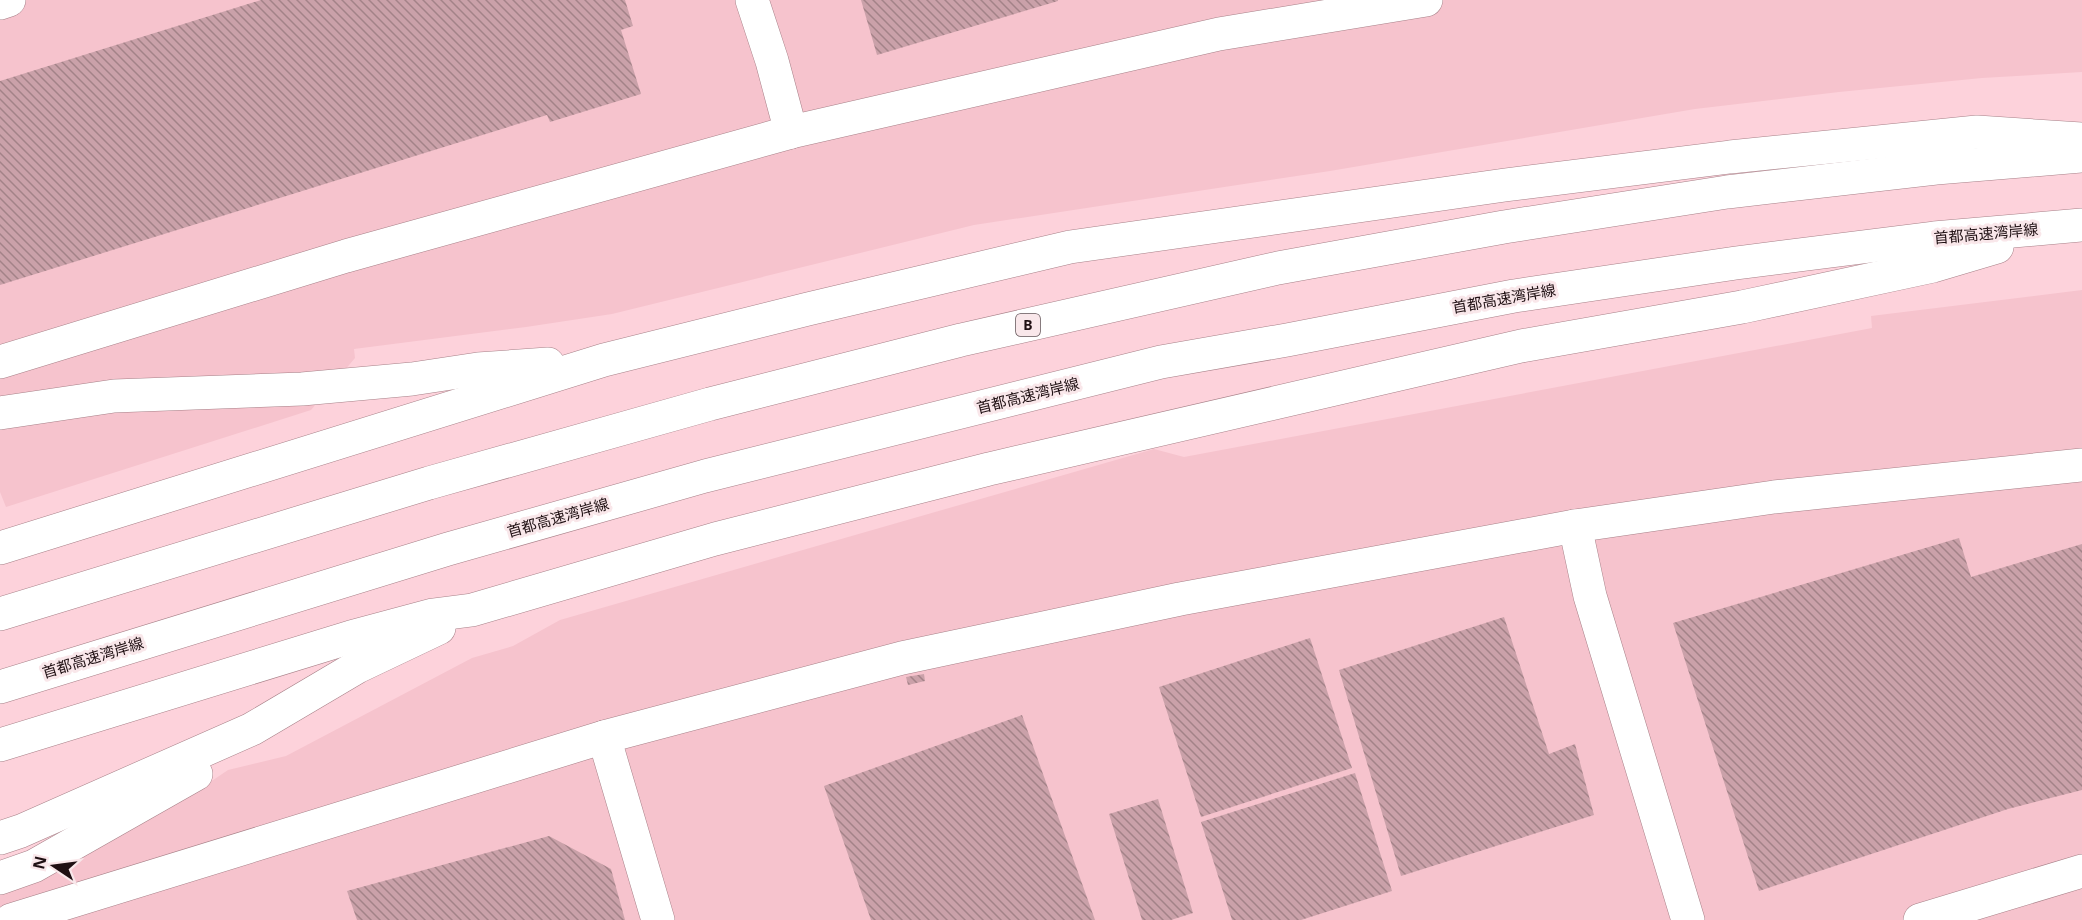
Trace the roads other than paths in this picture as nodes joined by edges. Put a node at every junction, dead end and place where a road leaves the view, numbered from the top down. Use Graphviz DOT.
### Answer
graph roads {
  1 [pos="9,0"];
  2 [pos="752,0"];
  3 [pos="1426,0"];
  4 [pos="0,3"];
  5 [pos="791,132"];
  6 [pos="2082,139"];
  7 [pos="2082,156"];
  8 [pos="2075,225"];
  9 [pos="604,360"];
  10 [pos="0,362"];
  11 [pos="0,413"];
  12 [pos="2082,465"];
  13 [pos="1575,526"];
  14 [pos="0,548"];
  15 [pos="472,610"];
  16 [pos="0,614"];
  17 [pos="0,687"];
  18 [pos="252,729"];
  19 [pos="604,737"];
  20 [pos="0,745"];
  21 [pos="0,838"];
  22 [pos="2082,871"];
  23 [pos="0,878"];
  24 [pos="11,920"];
  25 [pos="658,920"];
  26 [pos="1688,920"];
  27 [pos="1920,920"];
  1 -- 4 [label="main road"];
  2 -- 5 [label="main road"];
  3 -- 5 [label="main road"];
  5 -- 10 [label="main road"];
  6 -- 9 [label="main road"];
  7 -- 16 [label="main road, B"];
  8 -- 15 [label="main road"];
  8 -- 17 [label="main road, 首都高速湾岸線"];
  9 -- 11 [label="main road"];
  9 -- 14 [label="main road"];
  12 -- 13 [label="main road"];
  13 -- 19 [label="main road"];
  13 -- 26 [label="main road"];
  15 -- 18 [label="main road"];
  15 -- 20 [label="main road"];
  18 -- 21 [label="main road"];
  18 -- 23 [label="main road"];
  19 -- 24 [label="main road"];
  19 -- 25 [label="main road"];
  22 -- 27 [label="main road"];
}
